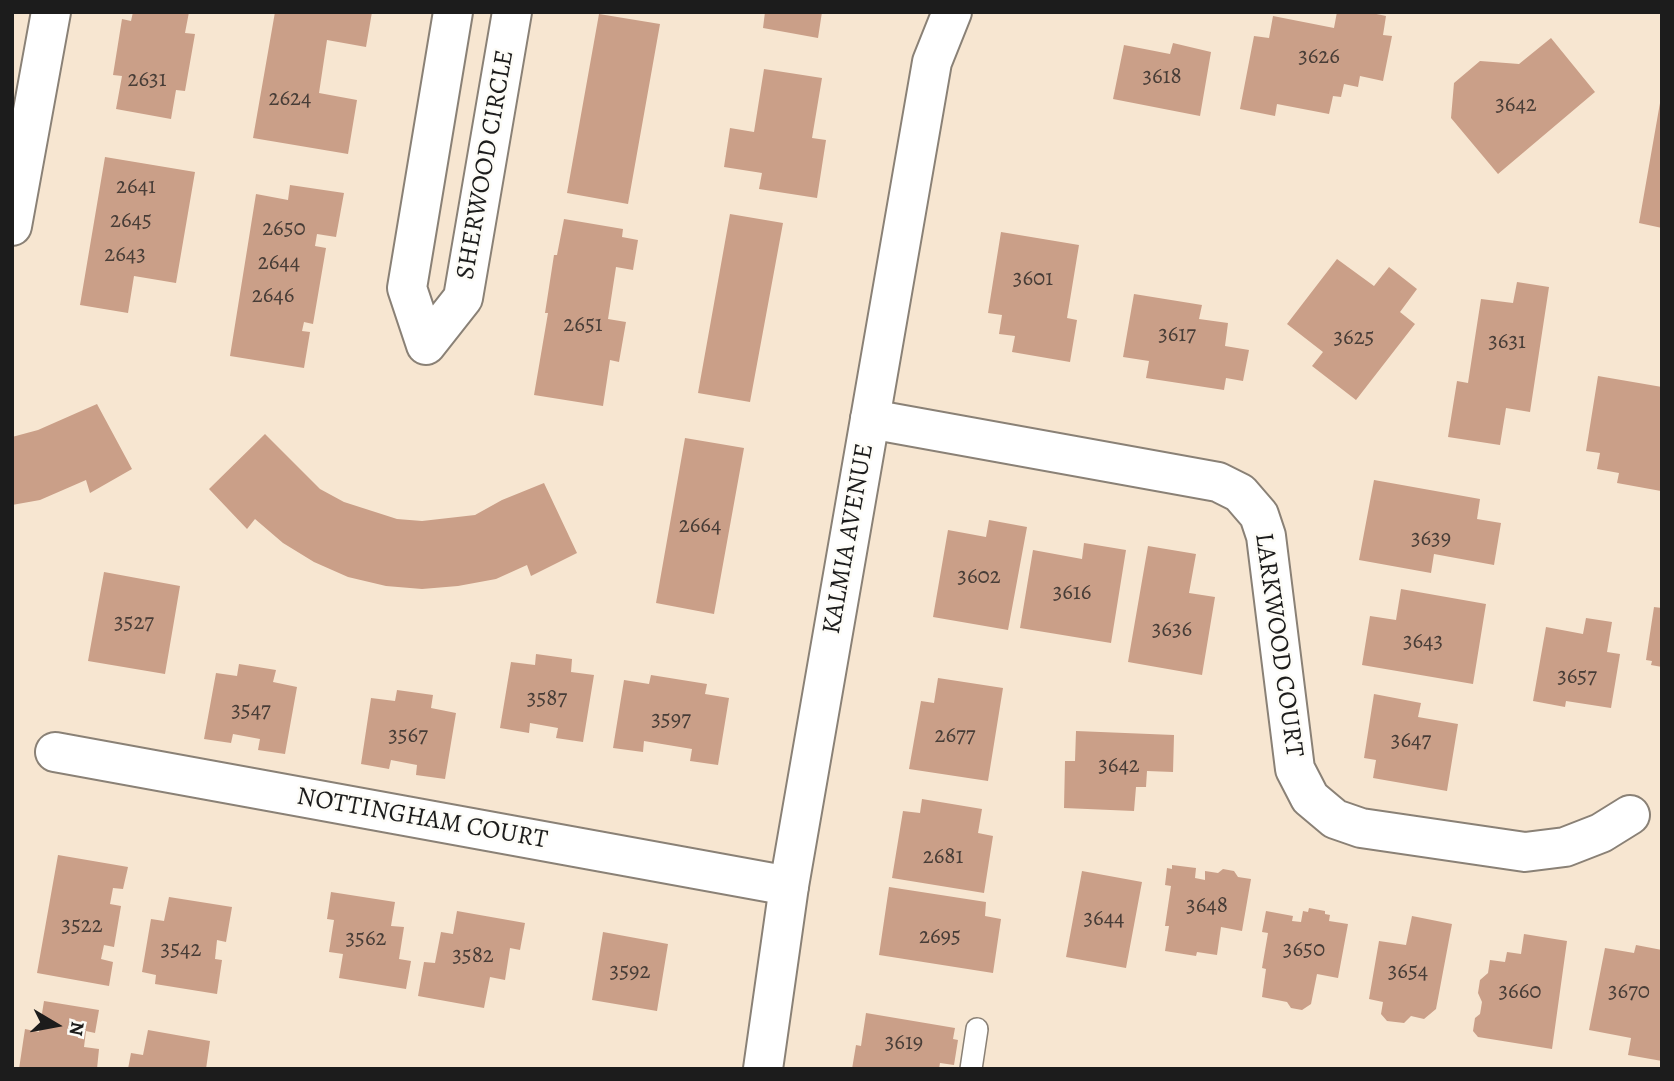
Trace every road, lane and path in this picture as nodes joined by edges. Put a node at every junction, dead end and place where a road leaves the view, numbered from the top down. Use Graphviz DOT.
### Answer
graph roads {
  1 [pos="51,12"];
  2 [pos="453,12"];
  3 [pos="512,12"];
  4 [pos="952,12"];
  5 [pos="12,226"];
  6 [pos="870,419"];
  7 [pos="55,752"];
  8 [pos="1630,815"];
  9 [pos="789,886"];
  10 [pos="977,1029"];
  11 [pos="763,1069"];
  12 [pos="971,1069"];
  1 -- 5 [label="street"];
  2 -- 3 [label="street, SHERWOOD CIRCLE"];
  4 -- 6 [label="street, KALMIA AVENUE"];
  6 -- 8 [label="street, LARKWOOD COURT"];
  6 -- 9 [label="street, KALMIA AVENUE"];
  7 -- 9 [label="street, NOTTINGHAM COURT"];
  9 -- 11 [label="street, KALMIA AVENUE"];
  10 -- 12 [label="lane"];
}
